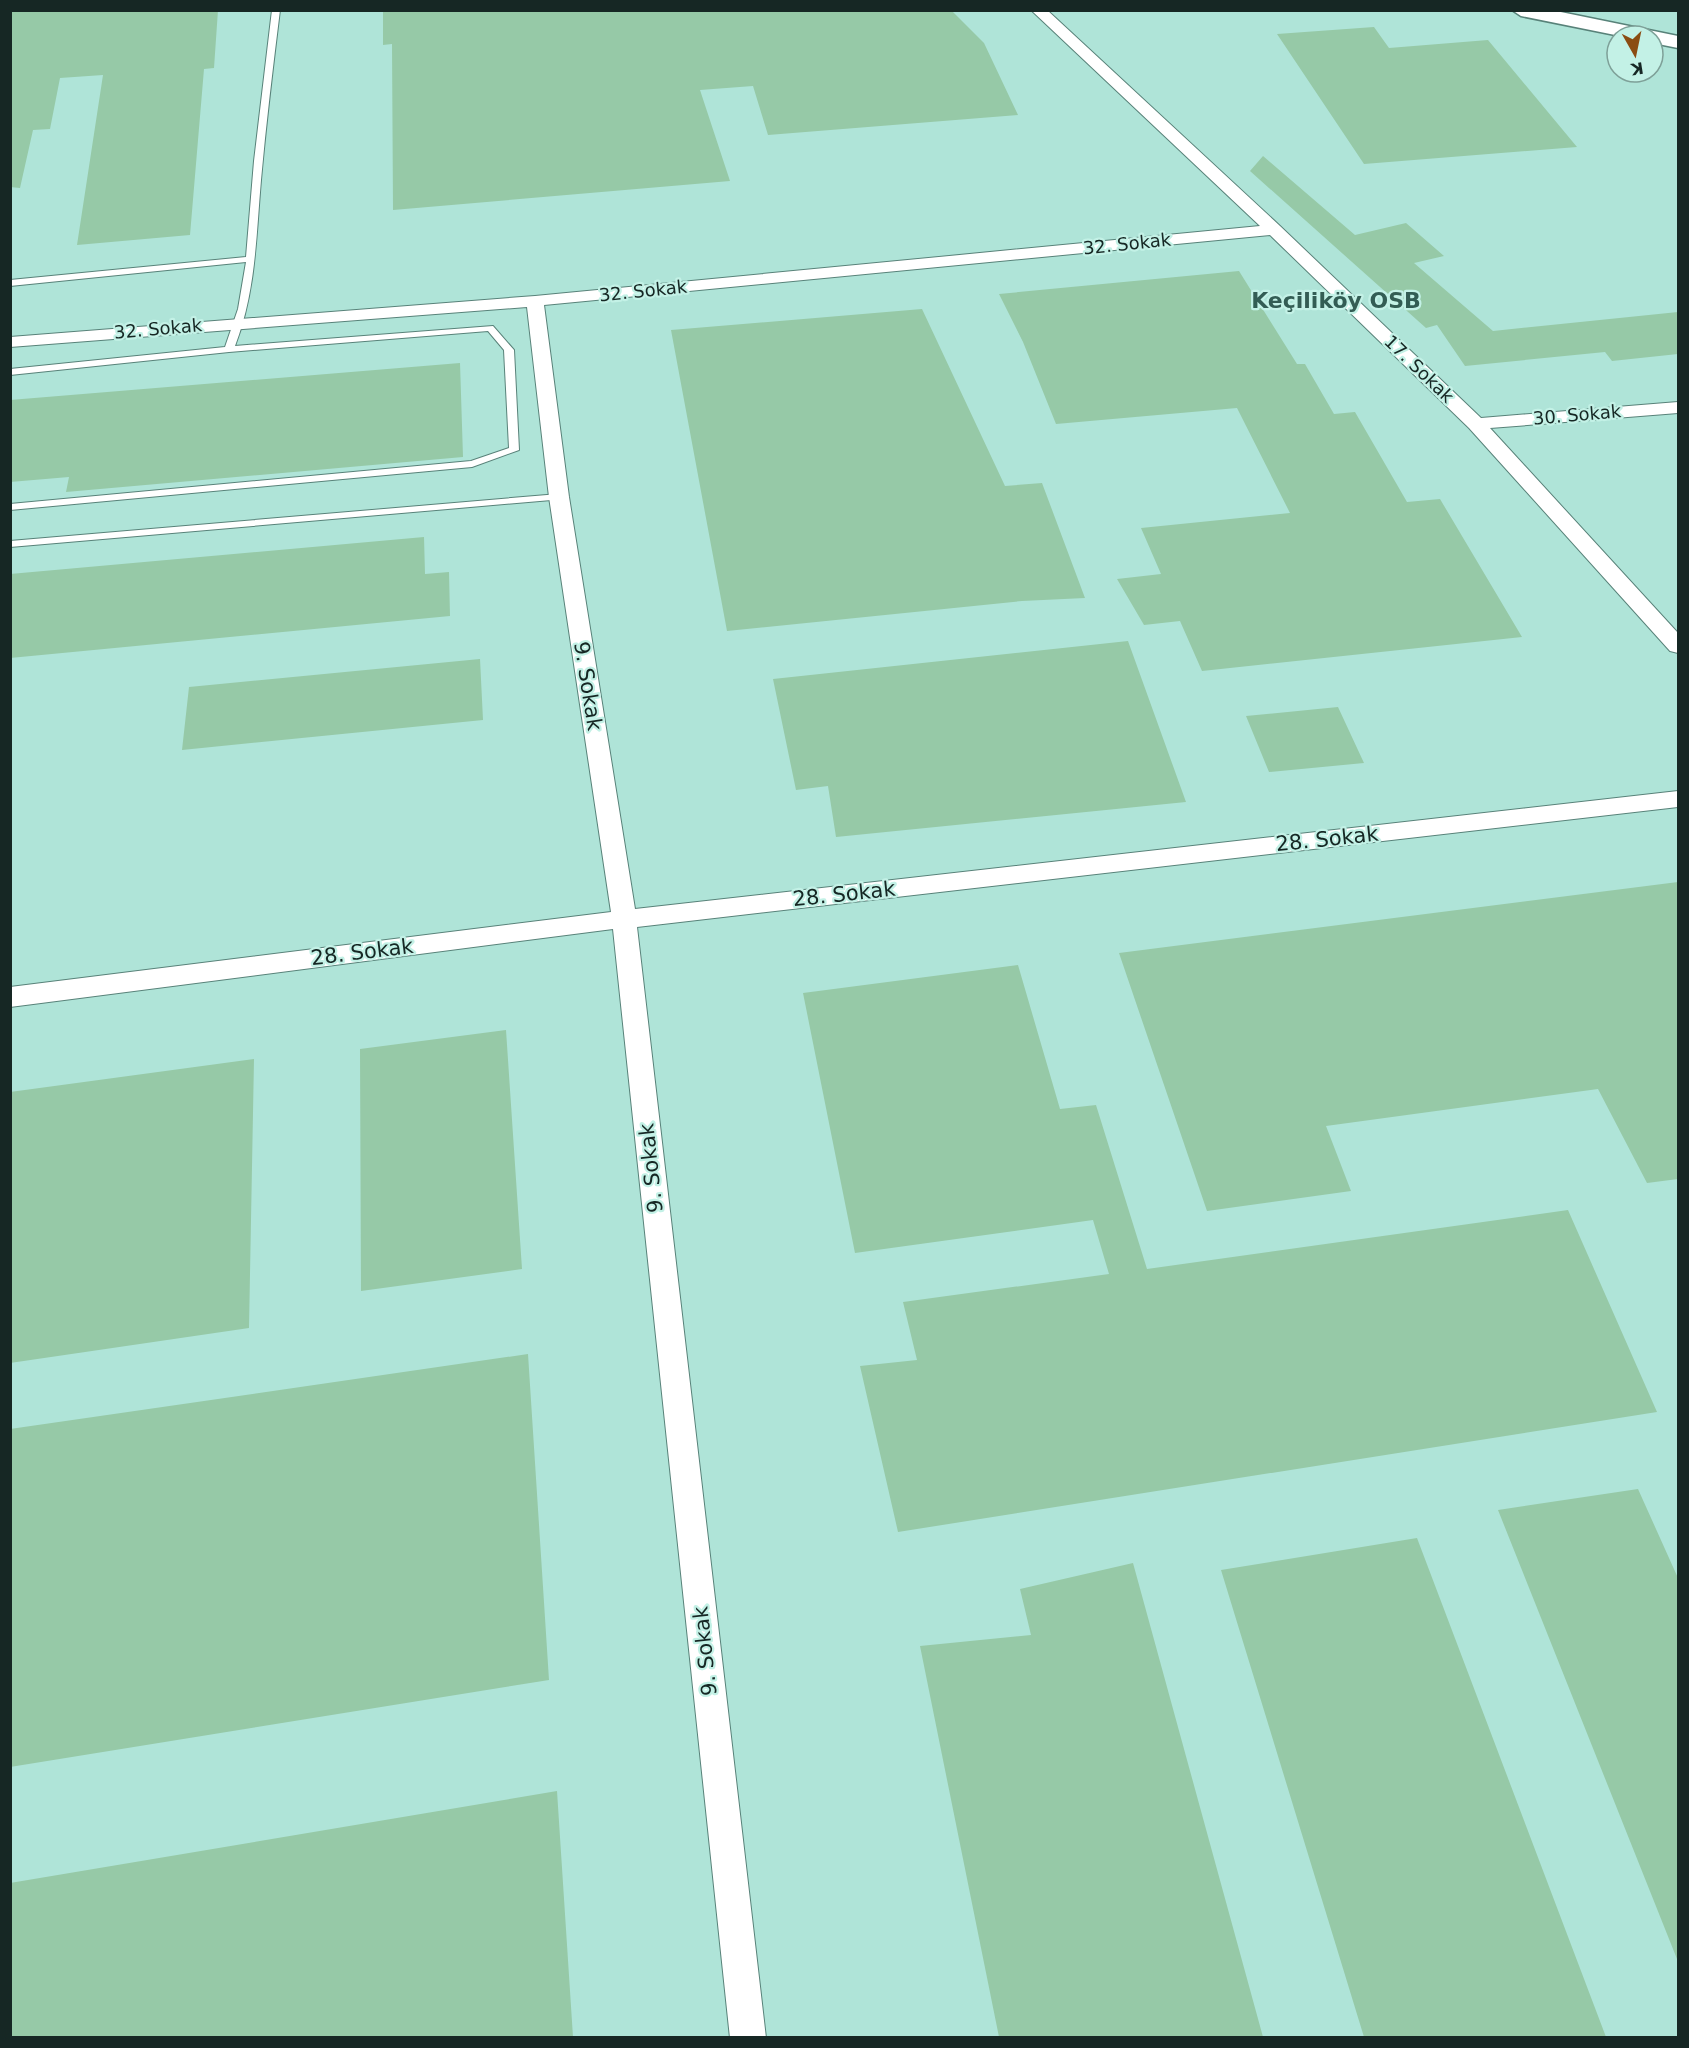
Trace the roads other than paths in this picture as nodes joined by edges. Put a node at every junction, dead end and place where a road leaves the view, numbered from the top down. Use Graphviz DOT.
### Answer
graph roads {
  1 [pos="276,10"];
  2 [pos="1038,10"];
  3 [pos="1521,10"];
  4 [pos="1605,27"];
  5 [pos="1274,230"];
  6 [pos="252,259"];
  7 [pos="10,283"];
  8 [pos="535,301"];
  9 [pos="241,322"];
  10 [pos="10,342"];
  11 [pos="229,349"];
  12 [pos="10,372"];
  13 [pos="1678,407"];
  14 [pos="1476,424"];
  15 [pos="559,497"];
  16 [pos="10,507"];
  17 [pos="10,544"];
  18 [pos="1678,646"];
  19 [pos="1678,799"];
  20 [pos="624,919"];
  21 [pos="10,997"];
  22 [pos="748,2037"];
  1 -- 6 [label="lane"];
  2 -- 5 [label="street, 17. Sokak"];
  3 -- 4 [label="street"];
  5 -- 8 [label="street, 32. Sokak"];
  5 -- 14 [label="street, 17. Sokak"];
  6 -- 7 [label="lane"];
  6 -- 9 [label="lane"];
  8 -- 9 [label="street, 32. Sokak"];
  8 -- 15 [label="street, 9. Sokak"];
  9 -- 10 [label="street, 32. Sokak"];
  9 -- 11 [label="lane"];
  11 -- 12 [label="lane"];
  11 -- 16 [label="lane"];
  13 -- 14 [label="street, 30. Sokak"];
  14 -- 18 [label="street, 17. Sokak"];
  15 -- 17 [label="lane"];
  15 -- 20 [label="street, 9. Sokak"];
  19 -- 20 [label="street, 28. Sokak"];
  20 -- 21 [label="street, 28. Sokak"];
  20 -- 22 [label="street, 9. Sokak"];
}
